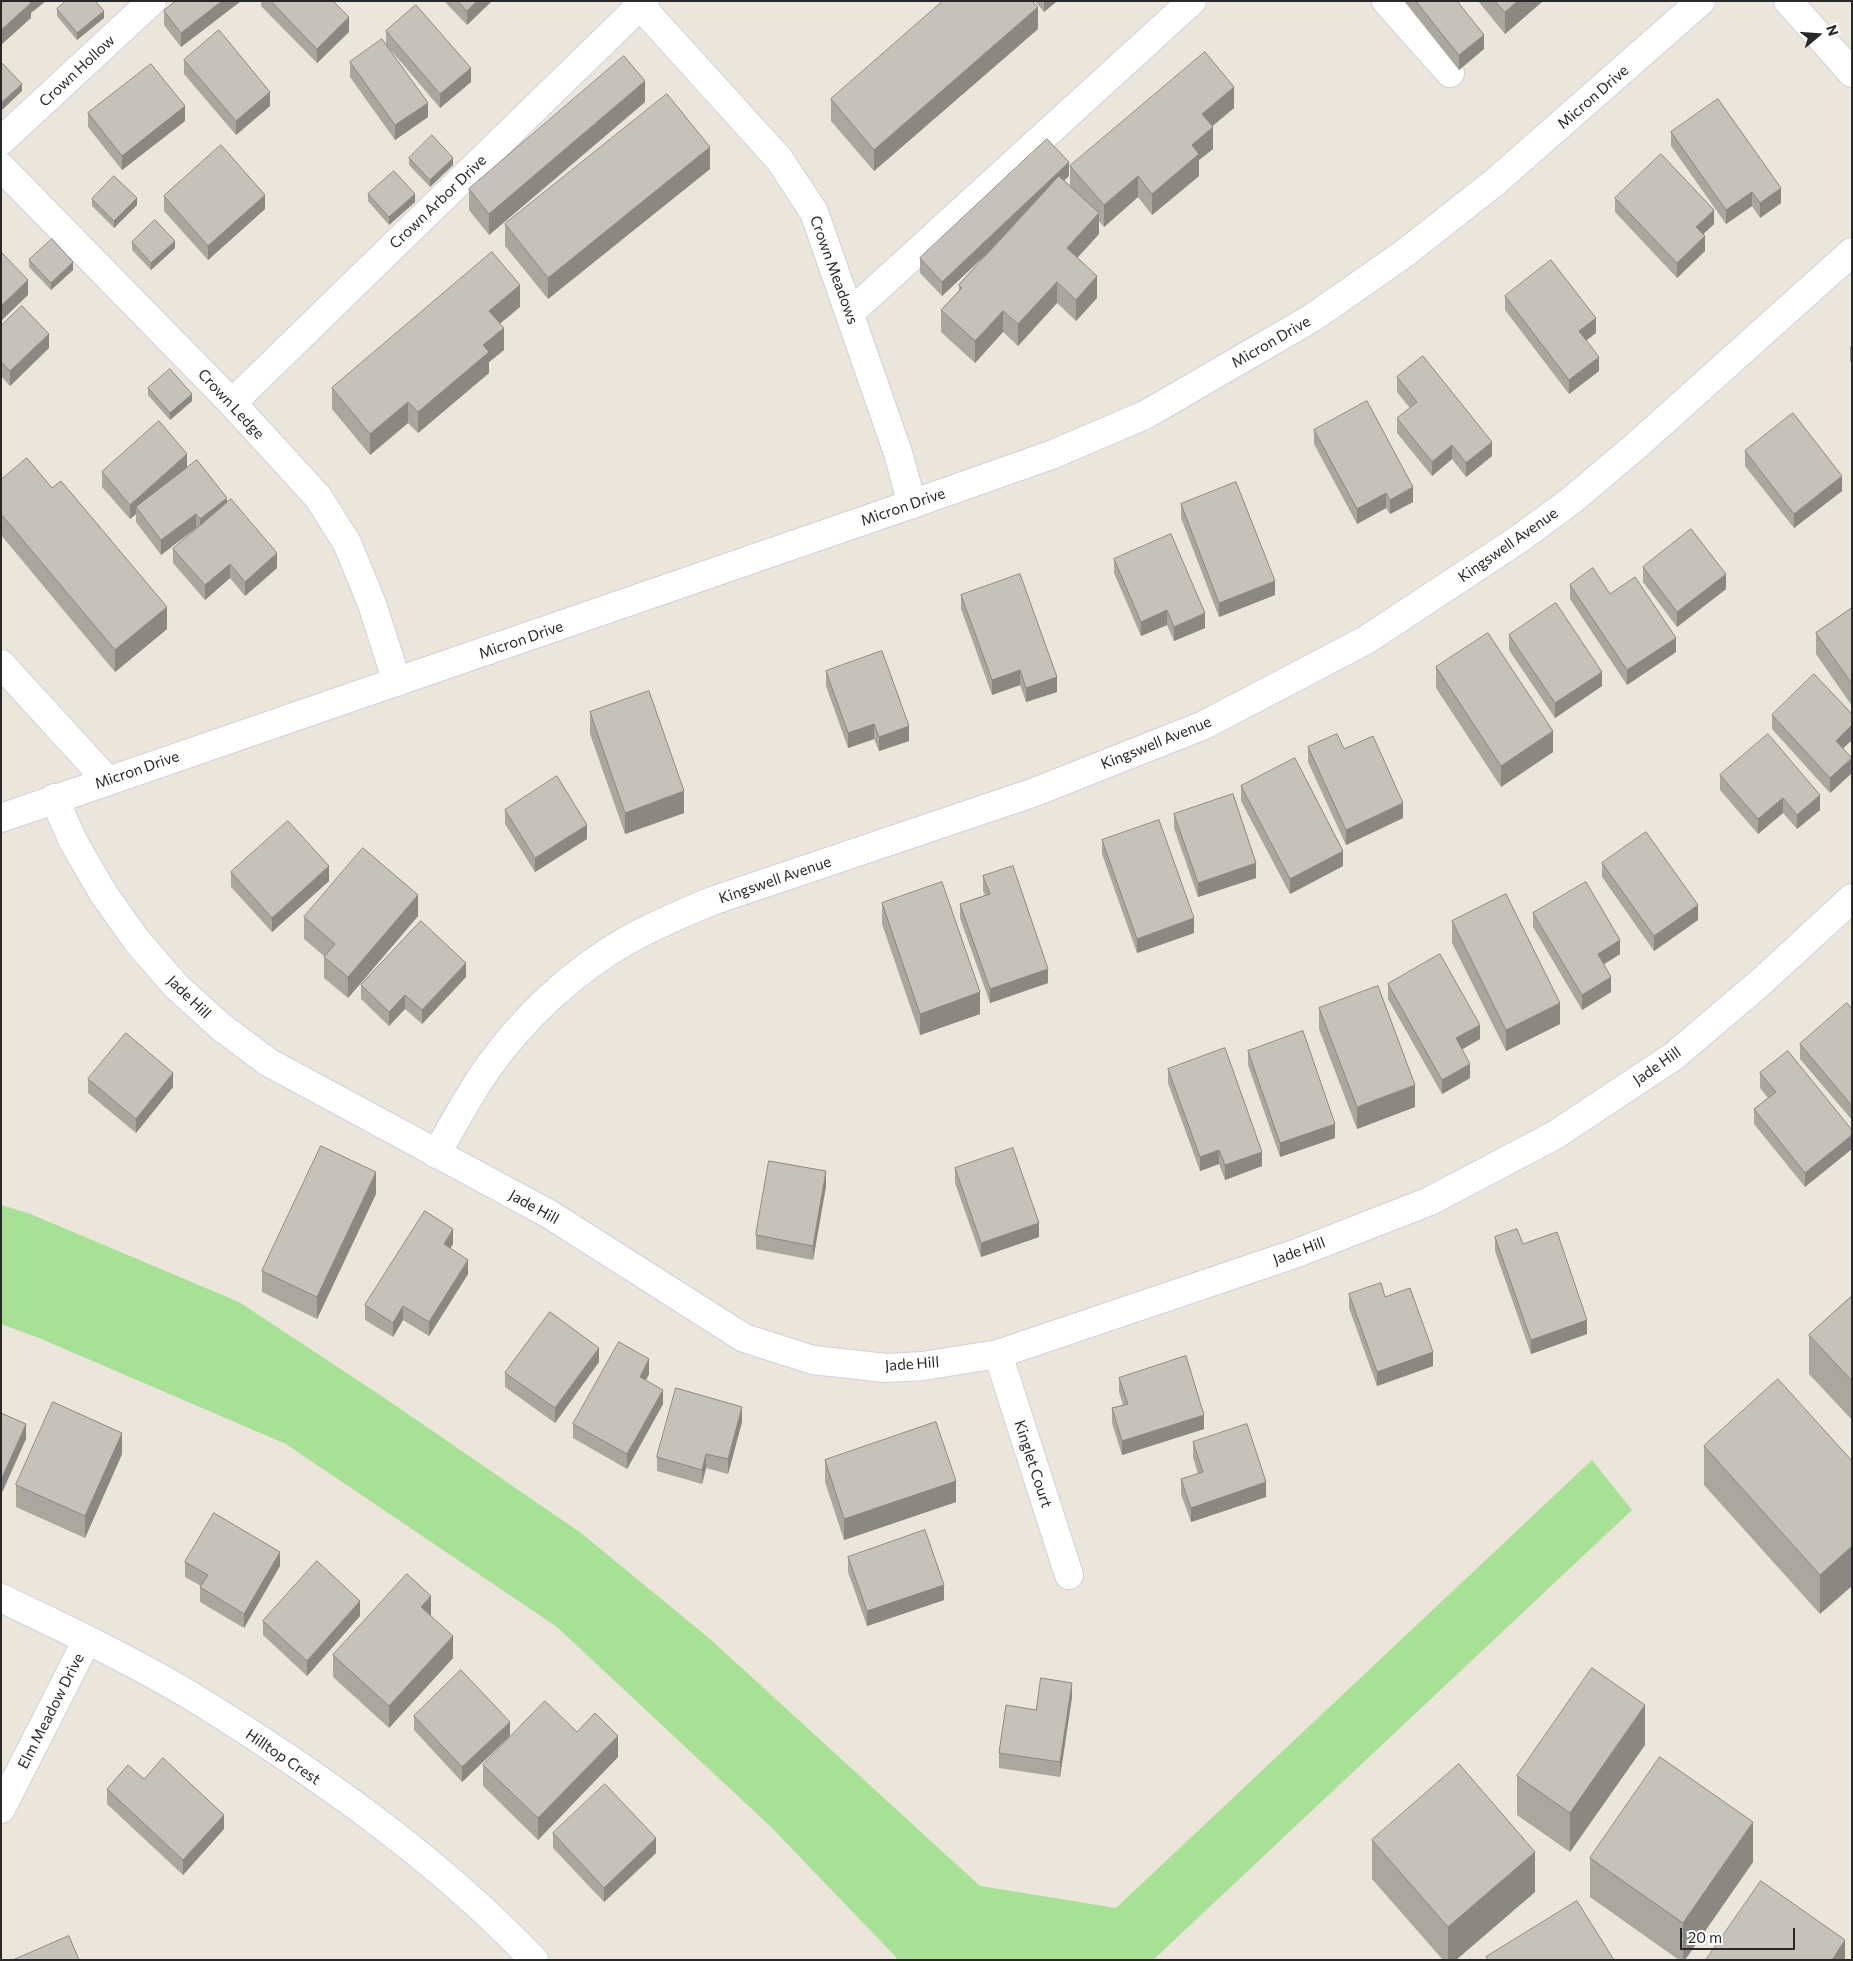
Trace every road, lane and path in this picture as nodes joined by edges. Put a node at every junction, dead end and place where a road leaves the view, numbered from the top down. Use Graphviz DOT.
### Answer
graph roads {
  1 [pos="152,1"];
  2 [pos="1192,1"];
  3 [pos="1386,1"];
  4 [pos="1701,1"];
  5 [pos="1788,1"];
  6 [pos="641,3"];
  7 [pos="1450,73"];
  8 [pos="1852,73"];
  9 [pos="1,141"];
  10 [pos="1,167"];
  11 [pos="1852,252"];
  12 [pos="850,314"];
  13 [pos="232,403"];
  14 [pos="912,504"];
  15 [pos="1,664"];
  16 [pos="397,682"];
  17 [pos="107,780"];
  18 [pos="54,798"];
  19 [pos="1,818"];
  20 [pos="1852,898"];
  21 [pos="436,1154"];
  22 [pos="998,1354"];
  23 [pos="1069,1575"];
  24 [pos="1,1598"];
  25 [pos="87,1640"];
  26 [pos="1,1809"];
  27 [pos="534,1960"];
  1 -- 9 [label="street, Crown Hollow"];
  2 -- 12 [label="street"];
  3 -- 7 [label="street"];
  4 -- 14 [label="street, Micron Drive"];
  5 -- 8 [label="street"];
  6 -- 12 [label="street, Crown Meadows"];
  6 -- 13 [label="street, Crown Arbor Drive"];
  10 -- 13 [label="street, Crown Ledge"];
  11 -- 21 [label="street, Kingswell Avenue"];
  12 -- 14 [label="street, Crown Meadows"];
  13 -- 16 [label="street, Crown Ledge"];
  14 -- 16 [label="street, Micron Drive"];
  15 -- 17 [label="street"];
  16 -- 17 [label="street, Micron Drive"];
  17 -- 18 [label="street, Micron Drive"];
  18 -- 19 [label="street, Micron Drive"];
  18 -- 21 [label="street, Jade Hill"];
  20 -- 22 [label="street, Jade Hill"];
  21 -- 22 [label="street, Jade Hill"];
  22 -- 23 [label="street, Kinglet Court"];
  24 -- 25 [label="street, Hilltop Crest"];
  25 -- 26 [label="street, Elm Meadow Drive"];
  25 -- 27 [label="street, Hilltop Crest"];
}
